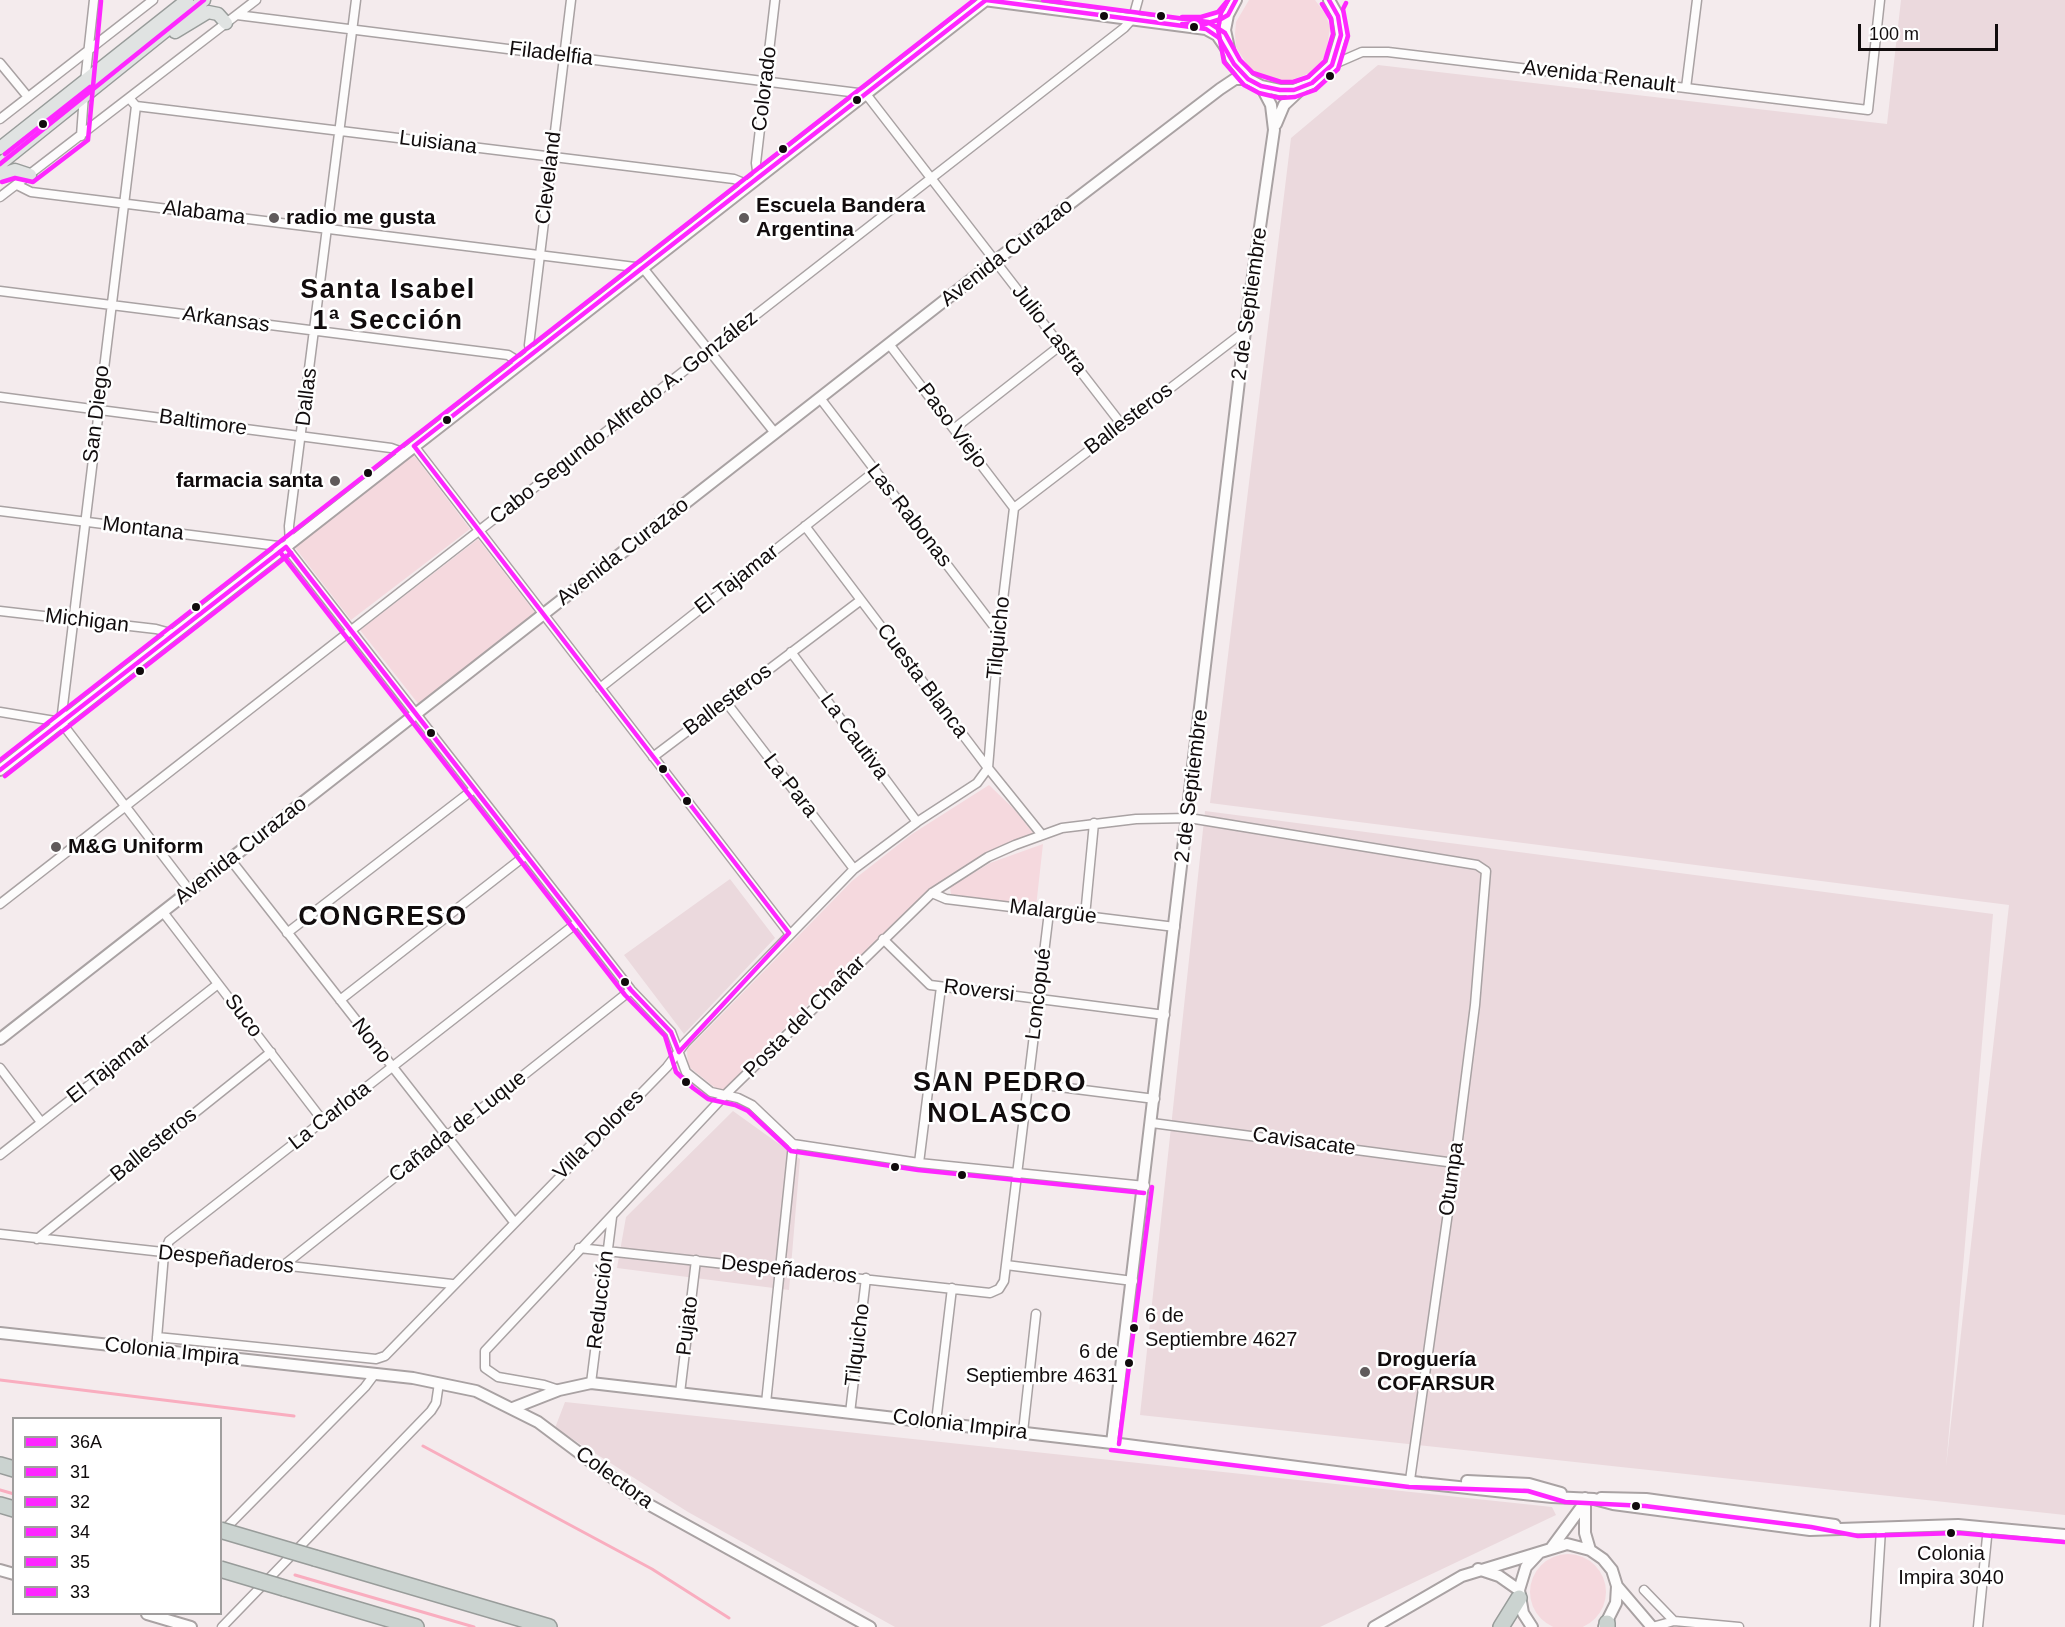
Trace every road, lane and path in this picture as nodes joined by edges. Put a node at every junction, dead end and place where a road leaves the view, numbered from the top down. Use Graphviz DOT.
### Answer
graph roads {
  1 [pos="94,0"];
  2 [pos="153,0"];
  3 [pos="186,0"];
  4 [pos="204,0"];
  5 [pos="256,0"];
  6 [pos="356,0"];
  7 [pos="571,0"];
  8 [pos="775,0"];
  9 [pos="985,0"];
  10 [pos="1138,0"];
  11 [pos="1236,0"];
  12 [pos="1697,0"];
  13 [pos="1880,0"];
  14 [pos="1335,3"];
  15 [pos="237,15"];
  16 [pos="1228,15"];
  17 [pos="1133,18"];
  18 [pos="226,23"];
  19 [pos="1189,25"];
  20 [pos="352,30"];
  21 [pos="150,43"];
  22 [pos="88,51"];
  23 [pos="1228,51"];
  24 [pos="564,56"];
  25 [pos="0,63"];
  26 [pos="1234,64"];
  27 [pos="1332,65"];
  28 [pos="1248,79"];
  29 [pos="85,81"];
  30 [pos="766,81"];
  31 [pos="1306,85"];
  32 [pos="1261,86"];
  33 [pos="1686,88"];
  34 [pos="1220,89"];
  35 [pos="866,94"];
  36 [pos="28,97"];
  37 [pos="83,97"];
  38 [pos="129,98"];
  39 [pos="136,106"];
  40 [pos="0,119"];
  41 [pos="1274,130"];
  42 [pos="341,131"];
  43 [pos="81,136"];
  44 [pos="0,148"];
  45 [pos="552,157"];
  46 [pos="0,164"];
  47 [pos="0,175"];
  48 [pos="30,175"];
  49 [pos="932,177"];
  50 [pos="754,182"];
  51 [pos="17,185"];
  52 [pos="0,197"];
  53 [pos="124,203"];
  54 [pos="329,228"];
  55 [pos="540,255"];
  56 [pos="995,261"];
  57 [pos="643,268"];
  58 [pos="0,291"];
  59 [pos="111,304"];
  60 [pos="1245,331"];
  61 [pos="315,332"];
  62 [pos="889,344"];
  63 [pos="1061,345"];
  64 [pos="711,350"];
  65 [pos="531,355"];
  66 [pos="521,363"];
  67 [pos="0,397"];
  68 [pos="820,398"];
  69 [pos="98,409"];
  70 [pos="1122,425"];
  71 [pos="955,428"];
  72 [pos="775,434"];
  73 [pos="302,436"];
  74 [pos="410,450"];
  75 [pos="874,472"];
  76 [pos="1014,508"];
  77 [pos="0,511"];
  78 [pos="85,522"];
  79 [pos="806,526"];
  80 [pos="479,531"];
  81 [pos="288,545"];
  82 [pos="861,600"];
  83 [pos="0,611"];
  84 [pos="543,615"];
  85 [pos="74,620"];
  86 [pos="352,630"];
  87 [pos="999,633"];
  88 [pos="174,634"];
  89 [pos="792,652"];
  90 [pos="600,688"];
  91 [pos="726,702"];
  92 [pos="0,712"];
  93 [pos="416,714"];
  94 [pos="61,722"];
  95 [pos="652,757"];
  96 [pos="988,768"];
  97 [pos="0,770"];
  98 [pos="474,789"];
  99 [pos="124,807"];
  100 [pos="1189,818"];
  101 [pos="917,822"];
  102 [pos="1094,823"];
  103 [pos="1042,835"];
  104 [pos="526,855"];
  105 [pos="230,860"];
  106 [pos="854,869"];
  107 [pos="1487,877"];
  108 [pos="190,891"];
  109 [pos="932,893"];
  110 [pos="0,904"];
  111 [pos="163,912"];
  112 [pos="1049,912"];
  113 [pos="1086,916"];
  114 [pos="578,922"];
  115 [pos="1175,927"];
  116 [pos="287,933"];
  117 [pos="789,933"];
  118 [pos="883,939"];
  119 [pos="218,984"];
  120 [pos="941,987"];
  121 [pos="631,990"];
  122 [pos="1038,999"];
  123 [pos="339,1000"];
  124 [pos="1165,1015"];
  125 [pos="0,1039"];
  126 [pos="270,1052"];
  127 [pos="679,1052"];
  128 [pos="392,1067"];
  129 [pos="0,1068"];
  130 [pos="1028,1083"];
  131 [pos="725,1095"];
  132 [pos="1155,1099"];
  133 [pos="323,1121"];
  134 [pos="41,1122"];
  135 [pos="1152,1123"];
  136 [pos="446,1137"];
  137 [pos="793,1144"];
  138 [pos="0,1155"];
  139 [pos="919,1163"];
  140 [pos="1455,1163"];
  141 [pos="1016,1173"];
  142 [pos="1145,1186"];
  143 [pos="612,1217"];
  144 [pos="514,1222"];
  145 [pos="0,1234"];
  146 [pos="37,1239"];
  147 [pos="579,1248"];
  148 [pos="607,1250"];
  149 [pos="164,1254"];
  150 [pos="696,1260"];
  151 [pos="1006,1264"];
  152 [pos="284,1265"];
  153 [pos="781,1269"];
  154 [pos="866,1278"];
  155 [pos="1133,1281"];
  156 [pos="452,1284"];
  157 [pos="952,1288"];
  158 [pos="999,1290"];
  159 [pos="1036,1314"];
  160 [pos="0,1333"];
  161 [pos="157,1337"];
  162 [pos="156,1350"];
  163 [pos="344,1372"];
  164 [pos="374,1375"];
  165 [pos="440,1383"];
  166 [pos="591,1383"];
  167 [pos="559,1390"];
  168 [pos="680,1393"];
  169 [pos="766,1403"];
  170 [pos="513,1408"];
  171 [pos="850,1413"];
  172 [pos="936,1422"];
  173 [pos="1023,1432"];
  174 [pos="1112,1443"];
  175 [pos="1410,1480"];
  176 [pos="1587,1500"];
  177 [pos="1988,1527"];
  178 [pos="1881,1529"];
  179 [pos="222,1530"];
  180 [pos="222,1533"];
  181 [pos="2065,1535"];
  182 [pos="1548,1548"];
  183 [pos="1590,1550"];
  184 [pos="1478,1569"];
  185 [pos="222,1570"];
  186 [pos="1617,1586"];
  187 [pos="1644,1590"];
  188 [pos="1519,1594"];
  189 [pos="150,1615"];
  190 [pos="1674,1621"];
  191 [pos="1606,1626"];
  192 [pos="191,1627"];
  193 [pos="222,1627"];
  194 [pos="416,1627"];
  195 [pos="549,1627"];
  196 [pos="870,1627"];
  197 [pos="1374,1627"];
  198 [pos="1501,1627"];
  199 [pos="1532,1627"];
  200 [pos="1652,1627"];
  201 [pos="1739,1627"];
  202 [pos="1875,1627"];
  203 [pos="1978,1627"];
  1 -- 22 [label="street"];
  2 -- 22 [label="street"];
  3 -- 29 [label="main road"];
  4 -- 21 [label="main road"];
  5 -- 15 [label="street"];
  6 -- 20 [label="street, Dallas"];
  7 -- 24 [label="street, Cleveland"];
  8 -- 30 [label="street, Colorado"];
  9 -- 17 [label="street"];
  9 -- 35 [label="street"];
  10 -- 17 [label="street"];
  11 -- 16 [label="street"];
  12 -- 33 [label="street"];
  13 -- 33 [label="street, Avenida Renault"];
  14 -- 27 [label="street"];
  15 -- 18 [label="street"];
  15 -- 20 [label="street, Filadelfia"];
  16 -- 19 [label="street"];
  16 -- 23 [label="street"];
  17 -- 19 [label="street"];
  17 -- 49 [label="street, Cabo Segundo Alfredo A. González"];
  18 -- 21 [label="main road"];
  18 -- 38 [label="street"];
  19 -- 23 [label="street"];
  20 -- 24 [label="street, Filadelfia"];
  20 -- 42 [label="street, Dallas"];
  21 -- 37 [label="main road"];
  22 -- 29 [label="street"];
  22 -- 36 [label="street"];
  23 -- 26 [label="street"];
  24 -- 30 [label="street, Filadelfia"];
  24 -- 45 [label="street, Cleveland"];
  25 -- 36 [label="street"];
  26 -- 28 [label="street"];
  26 -- 34 [label="street, Avenida Curazao"];
  27 -- 31 [label="street, 2 de Septiembre"];
  27 -- 33 [label="street, Avenida Renault"];
  28 -- 32 [label="street"];
  28 -- 34 [label="street, Avenida Curazao"];
  29 -- 37 [label="street"];
  29 -- 44 [label="main road"];
  30 -- 35 [label="street, Filadelfia"];
  30 -- 50 [label="street, Colorado"];
  31 -- 32 [label="street"];
  31 -- 41 [label="street, 2 de Septiembre"];
  32 -- 41 [label="street, 2 de Septiembre"];
  34 -- 56 [label="street, Avenida Curazao"];
  35 -- 49 [label="street, Julio Lastra"];
  35 -- 50 [label="street"];
  36 -- 40 [label="street"];
  37 -- 43 [label="street"];
  37 -- 46 [label="main road"];
  38 -- 39 [label="street"];
  38 -- 43 [label="street"];
  39 -- 42 [label="street, Luisiana"];
  39 -- 53 [label="street, San Diego"];
  41 -- 60 [label="street, 2 de Septiembre"];
  42 -- 45 [label="street, Luisiana"];
  42 -- 54 [label="street, Dallas"];
  43 -- 48 [label="street"];
  45 -- 50 [label="street, Luisiana"];
  45 -- 55 [label="street, Cleveland"];
  47 -- 48 [label="main road"];
  48 -- 51 [label="street"];
  49 -- 56 [label="street, Julio Lastra"];
  49 -- 64 [label="street, Cabo Segundo Alfredo A. González"];
  50 -- 57 [label="street"];
  51 -- 52 [label="street"];
  51 -- 53 [label="street, Alabama"];
  53 -- 54 [label="street, Alabama"];
  53 -- 59 [label="street, San Diego"];
  54 -- 55 [label="street, Alabama"];
  54 -- 61 [label="street, Dallas"];
  55 -- 57 [label="street, Alabama"];
  55 -- 65 [label="street, Cleveland"];
  56 -- 62 [label="street, Avenida Curazao"];
  56 -- 63 [label="street, Julio Lastra"];
  57 -- 64 [label="street"];
  57 -- 65 [label="street"];
  58 -- 59 [label="street, Arkansas"];
  59 -- 61 [label="street, Arkansas"];
  59 -- 69 [label="street, San Diego"];
  60 -- 70 [label="street, Ballesteros"];
  60 -- 100 [label="street, 2 de Septiembre"];
  61 -- 66 [label="street, Arkansas"];
  61 -- 73 [label="street, Dallas"];
  62 -- 68 [label="street, Avenida Curazao"];
  62 -- 71 [label="street, Paso Viejo"];
  63 -- 70 [label="street, Julio Lastra"];
  63 -- 71 [label="street"];
  64 -- 72 [label="street"];
  64 -- 80 [label="street, Cabo Segundo Alfredo A. González"];
  65 -- 66 [label="street"];
  66 -- 74 [label="street"];
  67 -- 69 [label="street, Baltimore"];
  68 -- 72 [label="street, Avenida Curazao"];
  68 -- 75 [label="street, Las Rabonas"];
  69 -- 73 [label="street, Baltimore"];
  69 -- 78 [label="street, San Diego"];
  70 -- 76 [label="street, Ballesteros"];
  71 -- 76 [label="street, Paso Viejo"];
  72 -- 84 [label="street, Avenida Curazao"];
  73 -- 74 [label="street, Baltimore"];
  73 -- 81 [label="street, Dallas"];
  74 -- 80 [label="street"];
  74 -- 81 [label="street"];
  75 -- 79 [label="street, El Tajamar"];
  75 -- 87 [label="street, Las Rabonas"];
  76 -- 87 [label="street, Tilquicho"];
  77 -- 78 [label="street, Montana"];
  78 -- 81 [label="street, Montana"];
  78 -- 85 [label="street, San Diego"];
  79 -- 82 [label="street, Cuesta Blanca"];
  79 -- 90 [label="street, El Tajamar"];
  80 -- 84 [label="street"];
  80 -- 86 [label="street, Cabo Segundo Alfredo A. González"];
  81 -- 86 [label="street"];
  81 -- 88 [label="street"];
  82 -- 89 [label="street, Ballesteros"];
  82 -- 96 [label="street, Cuesta Blanca"];
  83 -- 85 [label="street, Michigan"];
  84 -- 90 [label="street"];
  84 -- 93 [label="street, Avenida Curazao"];
  85 -- 88 [label="street, Michigan"];
  85 -- 94 [label="street, San Diego"];
  86 -- 93 [label="street"];
  86 -- 99 [label="street, Cabo Segundo Alfredo A. González"];
  87 -- 96 [label="street, Tilquicho"];
  88 -- 94 [label="street"];
  89 -- 91 [label="street, Ballesteros"];
  89 -- 101 [label="street, La Cautiva"];
  90 -- 95 [label="street"];
  91 -- 95 [label="street, Ballesteros"];
  91 -- 106 [label="street, La Para"];
  92 -- 94 [label="street"];
  93 -- 98 [label="street"];
  93 -- 105 [label="street, Avenida Curazao"];
  94 -- 97 [label="street"];
  94 -- 99 [label="street"];
  95 -- 117 [label="street"];
  96 -- 101 [label="street, Villa Dolores"];
  96 -- 103 [label="street, Cuesta Blanca"];
  98 -- 104 [label="street"];
  98 -- 116 [label="street"];
  99 -- 108 [label="street"];
  99 -- 110 [label="street, Cabo Segundo Alfredo A. González"];
  100 -- 102 [label="street, Posta del Chañar"];
  100 -- 107 [label="street, Posta del Chañar"];
  100 -- 115 [label="street, 2 de Septiembre"];
  101 -- 106 [label="street, Villa Dolores"];
  102 -- 103 [label="street, Posta del Chañar"];
  102 -- 113 [label="street"];
  103 -- 109 [label="street, Posta del Chañar"];
  104 -- 114 [label="street"];
  104 -- 123 [label="street"];
  105 -- 108 [label="street, Avenida Curazao"];
  105 -- 116 [label="street, Nono"];
  106 -- 117 [label="street, Villa Dolores"];
  107 -- 140 [label="street, Otumpa"];
  108 -- 111 [label="street, Avenida Curazao"];
  109 -- 112 [label="street, Malargüe"];
  109 -- 118 [label="street, Posta del Chañar"];
  111 -- 119 [label="street, Suco"];
  111 -- 125 [label="street, Avenida Curazao"];
  112 -- 113 [label="street, Malargüe"];
  112 -- 122 [label="street, Loncopué"];
  113 -- 115 [label="street, Malargüe"];
  114 -- 121 [label="street"];
  114 -- 128 [label="street, La Carlota"];
  115 -- 124 [label="street, 2 de Septiembre"];
  116 -- 123 [label="street, Nono"];
  117 -- 127 [label="street, Villa Dolores"];
  118 -- 120 [label="street, Roversi"];
  118 -- 131 [label="street, Posta del Chañar"];
  119 -- 126 [label="street, Suco"];
  119 -- 134 [label="street, El Tajamar"];
  120 -- 122 [label="street, Roversi"];
  120 -- 139 [label="street"];
  121 -- 127 [label="street"];
  121 -- 136 [label="street, Cañada de Luque"];
  122 -- 124 [label="street, Roversi"];
  122 -- 130 [label="street, Loncopué"];
  123 -- 128 [label="street, Nono"];
  124 -- 132 [label="street, 2 de Septiembre"];
  126 -- 133 [label="street, Suco"];
  126 -- 146 [label="street, Ballesteros"];
  127 -- 131 [label="street"];
  127 -- 144 [label="street, Villa Dolores"];
  128 -- 133 [label="street, La Carlota"];
  128 -- 136 [label="street, Nono"];
  129 -- 134 [label="street"];
  130 -- 132 [label="street"];
  130 -- 141 [label="street, Loncopué"];
  131 -- 137 [label="street"];
  131 -- 143 [label="street, Posta del Chañar"];
  132 -- 135 [label="street, 2 de Septiembre"];
  133 -- 149 [label="street, La Carlota"];
  134 -- 138 [label="street, El Tajamar"];
  135 -- 140 [label="street, Cavisacate"];
  135 -- 142 [label="street, 2 de Septiembre"];
  136 -- 144 [label="street, Nono"];
  136 -- 152 [label="street, Cañada de Luque"];
  137 -- 139 [label="street"];
  137 -- 153 [label="street"];
  139 -- 141 [label="street"];
  140 -- 175 [label="street, Otumpa"];
  141 -- 142 [label="street"];
  141 -- 151 [label="street, Loncopué"];
  142 -- 155 [label="street, 2 de Septiembre"];
  143 -- 147 [label="street, Posta del Chañar"];
  143 -- 148 [label="street, Reducción"];
  144 -- 156 [label="street, Villa Dolores"];
  145 -- 146 [label="street, Despeñaderos"];
  146 -- 149 [label="street, Despeñaderos"];
  147 -- 148 [label="street, Despeñaderos"];
  147 -- 167 [label="street, Posta del Chañar"];
  148 -- 150 [label="street, Despeñaderos"];
  148 -- 166 [label="street, Reducción"];
  149 -- 152 [label="street, Despeñaderos"];
  149 -- 161 [label="street"];
  150 -- 153 [label="street, Despeñaderos"];
  150 -- 168 [label="street, Pujato"];
  151 -- 155 [label="street"];
  151 -- 158 [label="street, Loncopué"];
  152 -- 156 [label="street, Despeñaderos"];
  153 -- 154 [label="street, Despeñaderos"];
  153 -- 169 [label="street"];
  154 -- 157 [label="street, Despeñaderos"];
  154 -- 171 [label="street, Tilquicho"];
  155 -- 174 [label="street, 2 de Septiembre"];
  156 -- 161 [label="street, Villa Dolores"];
  157 -- 158 [label="street, Despeñaderos"];
  157 -- 172 [label="street"];
  159 -- 173 [label="street"];
  160 -- 162 [label="street, Colonia Impira"];
  161 -- 162 [label="street"];
  162 -- 163 [label="street, Colonia Impira"];
  163 -- 164 [label="street, Colectora"];
  164 -- 165 [label="street, Colectora"];
  164 -- 179 [label="street"];
  165 -- 170 [label="street, Colectora"];
  165 -- 193 [label="street"];
  166 -- 167 [label="street, Colonia Impira"];
  166 -- 168 [label="street, Colonia Impira"];
  167 -- 170 [label="street, Colonia Impira"];
  168 -- 169 [label="street, Colonia Impira"];
  169 -- 171 [label="street, Colonia Impira"];
  170 -- 196 [label="street, Colectora"];
  171 -- 172 [label="street, Colonia Impira"];
  172 -- 173 [label="street, Colonia Impira"];
  173 -- 174 [label="street, Colonia Impira"];
  174 -- 175 [label="street, Colonia Impira"];
  175 -- 176 [label="street, Colonia Impira"];
  176 -- 178 [label="street, Colonia Impira"];
  176 -- 182 [label="street"];
  176 -- 183 [label="street"];
  177 -- 178 [label="street, Colonia Impira"];
  177 -- 181 [label="street, Colonia Impira"];
  177 -- 203 [label="street"];
  178 -- 202 [label="street"];
  180 -- 195 [label="highway, bridge"];
  182 -- 183 [label="street"];
  182 -- 184 [label="street"];
  182 -- 188 [label="street"];
  183 -- 186 [label="street"];
  184 -- 188 [label="street"];
  184 -- 197 [label="street"];
  185 -- 194 [label="highway, bridge"];
  186 -- 191 [label="street"];
  186 -- 200 [label="street"];
  187 -- 190 [label="street"];
  188 -- 198 [label="highway"];
  188 -- 199 [label="street"];
  189 -- 192 [label="street"];
  190 -- 200 [label="street"];
  190 -- 201 [label="street"];
}
